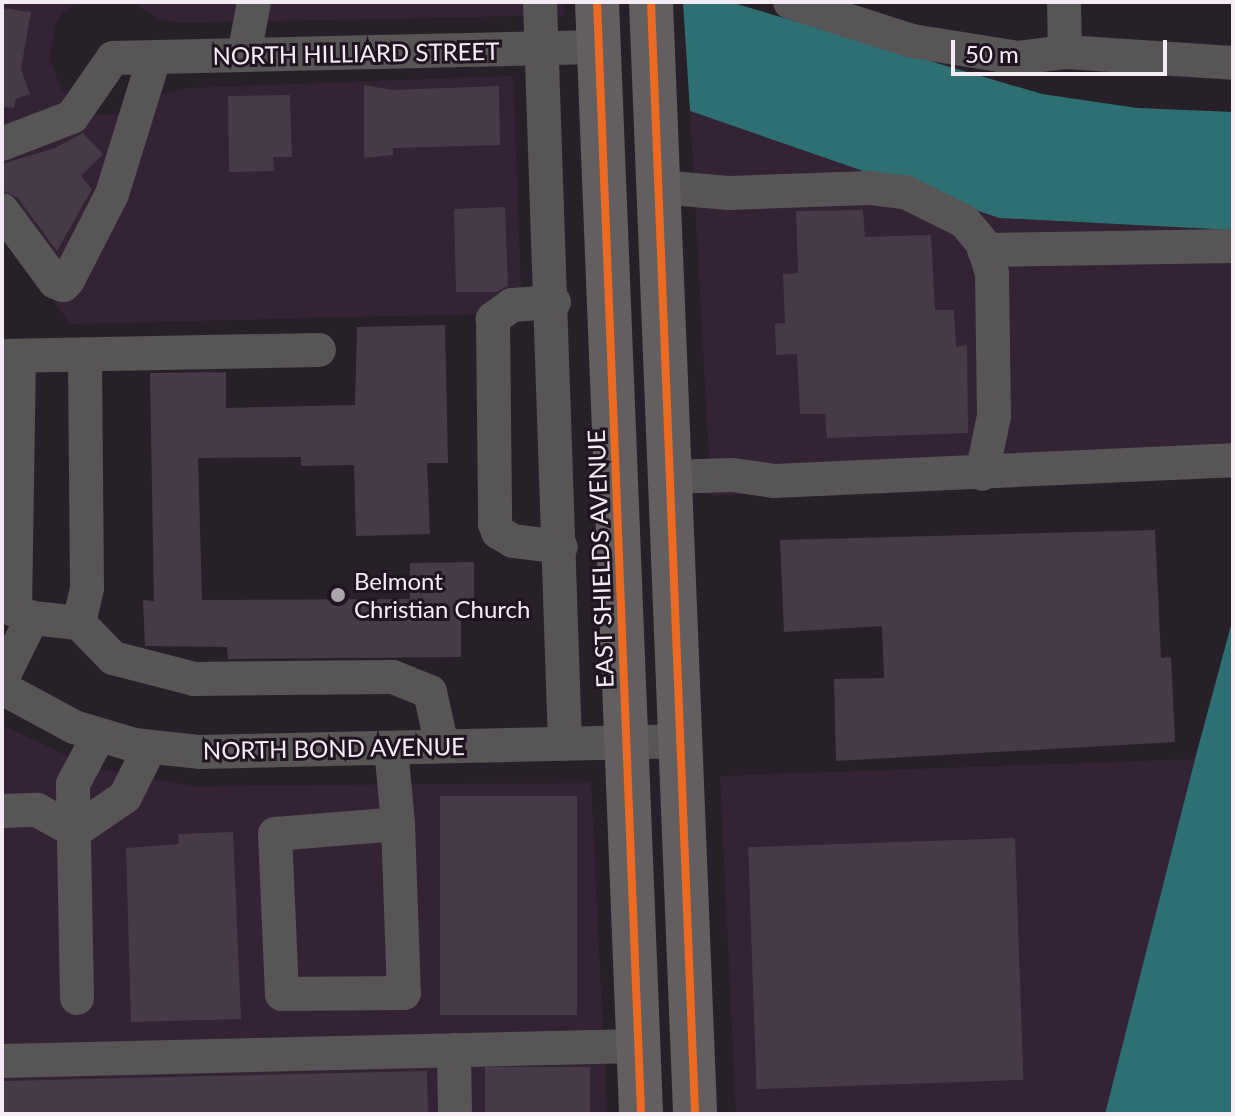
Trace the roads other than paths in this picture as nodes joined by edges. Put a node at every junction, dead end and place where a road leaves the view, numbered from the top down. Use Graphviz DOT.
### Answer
graph roads {
  1 [pos="254,2"];
  2 [pos="540,2"];
  3 [pos="597,2"];
  4 [pos="651,2"];
  5 [pos="790,2"];
  6 [pos="1064,2"];
  7 [pos="599,47"];
  8 [pos="544,49"];
  9 [pos="1065,52"];
  10 [pos="244,55"];
  11 [pos="154,58"];
  12 [pos="1233,63"];
  13 [pos="2,144"];
  14 [pos="658,187"];
  15 [pos="2,210"];
  16 [pos="1233,246"];
  17 [pos="984,250"];
  18 [pos="554,302"];
  19 [pos="319,350"];
  20 [pos="85,355"];
  21 [pos="10,356"];
  22 [pos="1233,460"];
  23 [pos="982,474"];
  24 [pos="668,477"];
  25 [pos="561,547"];
  26 [pos="16,611"];
  27 [pos="79,623"];
  28 [pos="2,679"];
  29 [pos="2,688"];
  30 [pos="99,735"];
  31 [pos="678,741"];
  32 [pos="628,742"];
  33 [pos="565,744"];
  34 [pos="442,746"];
  35 [pos="150,747"];
  36 [pos="391,748"];
  37 [pos="2,811"];
  38 [pos="398,824"];
  39 [pos="75,831"];
  40 [pos="77,998"];
  41 [pos="638,1046"];
  42 [pos="454,1050"];
  43 [pos="2,1061"];
  44 [pos="455,1114"];
  45 [pos="641,1114"];
  46 [pos="695,1114"];
  1 -- 10 [label="street"];
  2 -- 8 [label="street"];
  3 -- 7 [label="main road, EAST SHIELDS AVENUE"];
  4 -- 14 [label="main road"];
  5 -- 9 [label="street"];
  6 -- 9 [label="street"];
  7 -- 8 [label="street, NORTH HILLIARD STREET"];
  7 -- 14 [label="main road"];
  7 -- 32 [label="main road, EAST SHIELDS AVENUE"];
  8 -- 10 [label="street, NORTH HILLIARD STREET"];
  8 -- 18 [label="street"];
  9 -- 12 [label="street"];
  10 -- 11 [label="street, NORTH HILLIARD STREET"];
  11 -- 13 [label="street, NORTH HILLIARD STREET"];
  11 -- 15 [label="street"];
  14 -- 17 [label="street"];
  14 -- 24 [label="main road"];
  16 -- 17 [label="street"];
  17 -- 23 [label="street"];
  18 -- 25 [label="street"];
  18 -- 25 [label="street"];
  19 -- 20 [label="street"];
  20 -- 21 [label="street"];
  20 -- 27 [label="street"];
  21 -- 26 [label="street"];
  22 -- 23 [label="street"];
  23 -- 24 [label="street"];
  24 -- 31 [label="main road"];
  25 -- 33 [label="street"];
  26 -- 27 [label="street"];
  26 -- 28 [label="street"];
  27 -- 34 [label="street"];
  29 -- 30 [label="street, NORTH BOND AVENUE"];
  30 -- 35 [label="street, NORTH BOND AVENUE"];
  30 -- 39 [label="street"];
  31 -- 32 [label="street, NORTH BOND AVENUE"];
  31 -- 46 [label="main road"];
  32 -- 33 [label="street, NORTH BOND AVENUE"];
  32 -- 41 [label="main road, EAST SHIELDS AVENUE"];
  33 -- 34 [label="street, NORTH BOND AVENUE"];
  34 -- 36 [label="street, NORTH BOND AVENUE"];
  35 -- 36 [label="street, NORTH BOND AVENUE"];
  35 -- 39 [label="street"];
  36 -- 38 [label="street"];
  37 -- 39 [label="street"];
  38 -- 38 [label="street"];
  39 -- 40 [label="street"];
  41 -- 42 [label="street"];
  41 -- 45 [label="main road, EAST SHIELDS AVENUE"];
  42 -- 43 [label="street"];
  42 -- 44 [label="street"];
}
